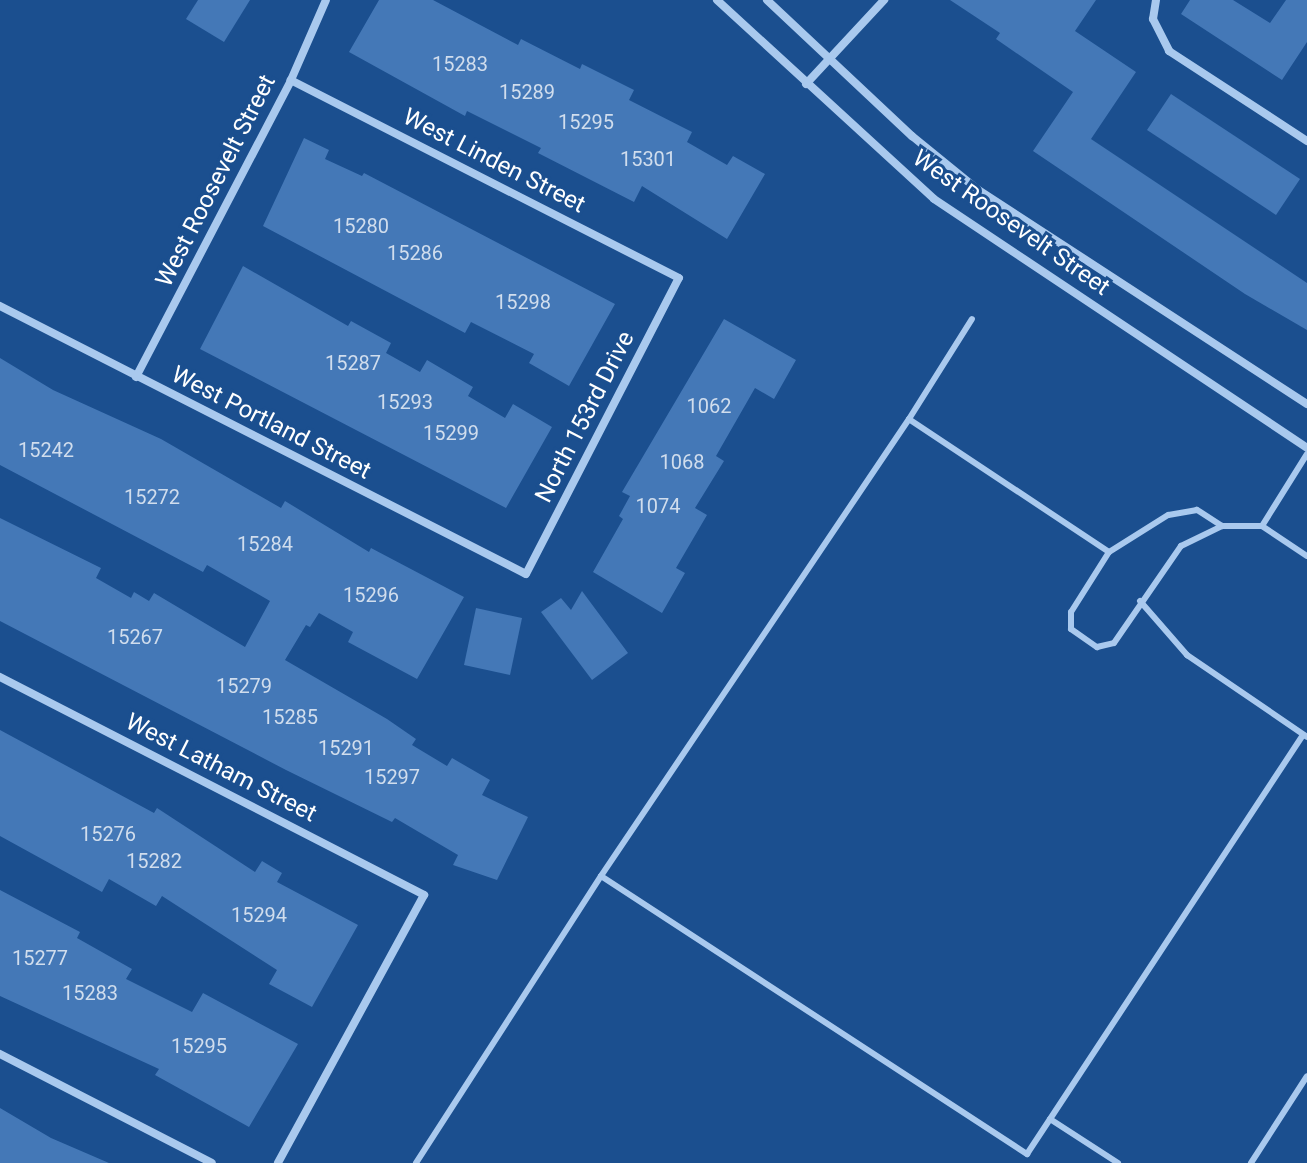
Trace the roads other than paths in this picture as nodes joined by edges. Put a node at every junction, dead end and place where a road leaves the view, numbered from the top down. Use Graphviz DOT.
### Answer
graph roads {
  1 [pos="326,0"];
  2 [pos="717,0"];
  3 [pos="767,0"];
  4 [pos="884,0"];
  5 [pos="1156,0"];
  6 [pos="830,58"];
  7 [pos="291,80"];
  8 [pos="806,84"];
  9 [pos="1307,141"];
  10 [pos="679,278"];
  11 [pos="0,306"];
  12 [pos="972,319"];
  13 [pos="136,377"];
  14 [pos="1307,404"];
  15 [pos="909,419"];
  16 [pos="1307,451"];
  17 [pos="1222,526"];
  18 [pos="1262,526"];
  19 [pos="1109,552"];
  20 [pos="1307,556"];
  21 [pos="526,574"];
  22 [pos="1140,601"];
  23 [pos="0,677"];
  24 [pos="1305,736"];
  25 [pos="601,876"];
  26 [pos="0,1054"];
  27 [pos="1307,1076"];
  28 [pos="1050,1119"];
  29 [pos="1027,1154"];
  30 [pos="212,1163"];
  31 [pos="278,1163"];
  32 [pos="416,1163"];
  33 [pos="1021,1163"];
  34 [pos="1118,1163"];
  35 [pos="1251,1163"];
  1 -- 7 [label="street, West Roosevelt Street"];
  2 -- 8 [label="street, West Roosevelt Street"];
  3 -- 6 [label="street, West Roosevelt Street"];
  4 -- 6 [label="street"];
  5 -- 9 [label="street"];
  6 -- 8 [label="street"];
  6 -- 14 [label="street, West Roosevelt Street"];
  7 -- 10 [label="street, West Linden Street"];
  7 -- 13 [label="street, West Roosevelt Street"];
  8 -- 16 [label="street, West Roosevelt Street"];
  10 -- 21 [label="street, North 153rd Drive"];
  11 -- 13 [label="street, West Portland Street"];
  12 -- 15 [label="lane"];
  13 -- 21 [label="street, West Portland Street"];
  15 -- 19 [label="lane"];
  15 -- 25 [label="lane"];
  16 -- 18 [label="lane"];
  17 -- 18 [label="lane"];
  17 -- 19 [label="lane"];
  17 -- 22 [label="lane"];
  18 -- 20 [label="lane"];
  19 -- 22 [label="lane"];
  22 -- 24 [label="lane"];
  23 -- 31 [label="street, West Latham Street"];
  24 -- 28 [label="lane"];
  25 -- 29 [label="lane"];
  25 -- 32 [label="lane"];
  26 -- 30 [label="street"];
  27 -- 35 [label="lane"];
  28 -- 29 [label="lane"];
  28 -- 34 [label="lane"];
  29 -- 33 [label="lane"];
}
